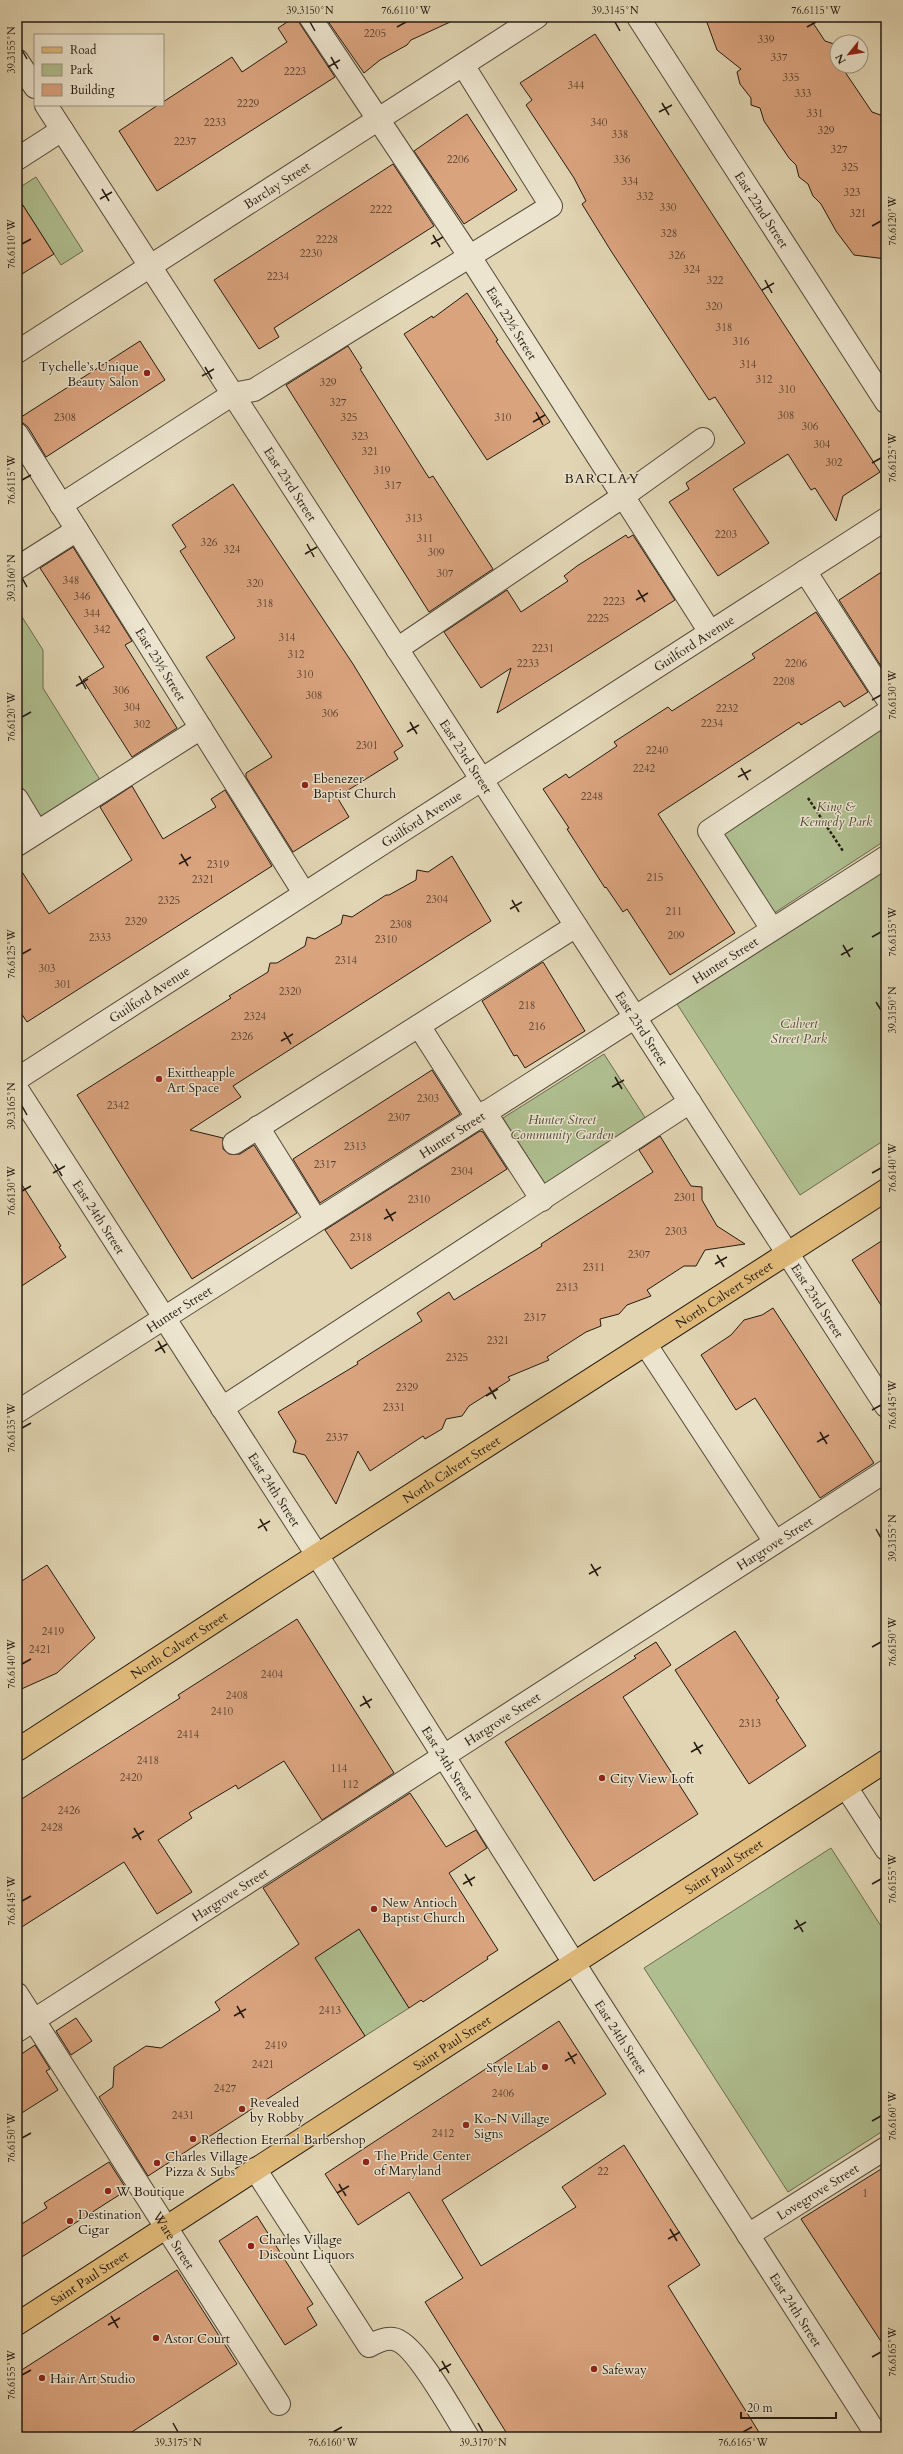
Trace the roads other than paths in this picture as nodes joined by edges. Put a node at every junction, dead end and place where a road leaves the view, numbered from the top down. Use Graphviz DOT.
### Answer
graph roads {
  1 [pos="310,17"];
  2 [pos="537,17"];
  3 [pos="638,17"];
  4 [pos="17,60"];
  5 [pos="462,65"];
  6 [pos="34,86"];
  7 [pos="47,106"];
  8 [pos="378,119"];
  9 [pos="62,130"];
  10 [pos="17,159"];
  11 [pos="470,257"];
  12 [pos="150,266"];
  13 [pos="17,352"];
  14 [pos="233,394"];
  15 [pos="886,402"];
  16 [pos="17,434"];
  17 [pos="703,439"];
  18 [pos="622,496"];
  19 [pos="61,505"];
  20 [pos="886,519"];
  21 [pos="77,530"];
  22 [pos="17,568"];
  23 [pos="805,571"];
  24 [pos="710,632"];
  25 [pos="397,649"];
  26 [pos="886,697"];
  27 [pos="886,712"];
  28 [pos="201,728"];
  29 [pos="481,779"];
  30 [pos="17,799"];
  31 [pos="37,832"];
  32 [pos="17,845"];
  33 [pos="886,857"];
  34 [pos="304,893"];
  35 [pos="576,926"];
  36 [pos="772,929"];
  37 [pos="634,1016"];
  38 [pos="419,1026"];
  39 [pos="17,1079"];
  40 [pos="17,1089"];
  41 [pos="690,1102"];
  42 [pos="481,1115"];
  43 [pos="258,1128"];
  44 [pos="234,1143"];
  45 [pos="886,1190"];
  46 [pos="542,1200"];
  47 [pos="316,1220"];
  48 [pos="788,1254"];
  49 [pos="164,1318"];
  50 [pos="646,1345"];
  51 [pos="886,1406"];
  52 [pos="222,1408"];
  53 [pos="17,1412"];
  54 [pos="886,1471"];
  55 [pos="775,1542"];
  56 [pos="317,1555"];
  57 [pos="17,1750"];
  58 [pos="443,1756"];
  59 [pos="886,1761"];
  60 [pos="846,1787"];
  61 [pos="886,1850"];
  62 [pos="574,1964"];
  63 [pos="17,1994"];
  64 [pos="25,2025"];
  65 [pos="886,2148"];
  66 [pos="255,2169"];
  67 [pos="165,2228"];
  68 [pos="748,2235"];
  69 [pos="17,2324"];
  70 [pos="279,2404"];
  71 [pos="468,2437"];
  72 [pos="878,2437"];
  1 -- 8 [label="street, East 22½ Street"];
  2 -- 5 [label="street, Barclay Street"];
  3 -- 15 [label="street, East 22nd Street"];
  4 -- 6 [label="street"];
  5 -- 8 [label="street, Barclay Street"];
  5 -- 11 [label="street"];
  7 -- 9 [label="street, East 23rd Street"];
  8 -- 11 [label="street, East 22½ Street"];
  8 -- 12 [label="street, Barclay Street"];
  9 -- 10 [label="street"];
  9 -- 12 [label="street, East 23rd Street"];
  11 -- 14 [label="street"];
  11 -- 18 [label="street, East 22½ Street"];
  12 -- 13 [label="street, Barclay Street"];
  12 -- 14 [label="street, East 23rd Street"];
  14 -- 19 [label="street"];
  14 -- 25 [label="street, East 23rd Street"];
  16 -- 19 [label="street, East 23½ Street"];
  17 -- 18 [label="street"];
  18 -- 24 [label="street, East 22½ Street"];
  18 -- 25 [label="street"];
  19 -- 21 [label="street, East 23½ Street"];
  20 -- 23 [label="street, Guilford Avenue"];
  21 -- 22 [label="street"];
  21 -- 28 [label="street, East 23½ Street"];
  23 -- 24 [label="street, Guilford Avenue"];
  23 -- 26 [label="street"];
  24 -- 29 [label="street, Guilford Avenue"];
  25 -- 29 [label="street, East 23rd Street"];
  27 -- 36 [label="street"];
  28 -- 31 [label="street"];
  28 -- 34 [label="street, East 23½ Street"];
  29 -- 34 [label="street, Guilford Avenue"];
  29 -- 35 [label="street, East 23rd Street"];
  30 -- 31 [label="street"];
  31 -- 32 [label="street"];
  33 -- 36 [label="street, Hunter Street"];
  34 -- 39 [label="street, Guilford Avenue"];
  35 -- 37 [label="street, East 23rd Street"];
  35 -- 38 [label="street"];
  36 -- 37 [label="street, Hunter Street"];
  37 -- 41 [label="street, East 23rd Street"];
  37 -- 42 [label="street, Hunter Street"];
  38 -- 42 [label="street"];
  38 -- 43 [label="street"];
  40 -- 49 [label="street, East 24th Street"];
  41 -- 46 [label="street"];
  41 -- 48 [label="street, East 23rd Street"];
  42 -- 46 [label="street"];
  42 -- 47 [label="street, Hunter Street"];
  43 -- 44 [label="street"];
  43 -- 47 [label="street"];
  45 -- 48 [label="main road, North Calvert Street"];
  46 -- 52 [label="street"];
  47 -- 49 [label="street, Hunter Street"];
  48 -- 50 [label="main road, North Calvert Street"];
  48 -- 51 [label="street, East 23rd Street"];
  49 -- 52 [label="street, East 24th Street"];
  49 -- 53 [label="street, Hunter Street"];
  50 -- 55 [label="street"];
  50 -- 56 [label="main road, North Calvert Street"];
  52 -- 56 [label="street, East 24th Street"];
  54 -- 55 [label="street, Hargrove Street"];
  55 -- 58 [label="street, Hargrove Street"];
  56 -- 57 [label="main road, North Calvert Street"];
  56 -- 58 [label="street, East 24th Street"];
  58 -- 62 [label="street, East 24th Street"];
  58 -- 64 [label="street, Hargrove Street"];
  59 -- 60 [label="main road, Saint Paul Street"];
  60 -- 61 [label="street"];
  60 -- 62 [label="main road, Saint Paul Street"];
  62 -- 66 [label="main road, Saint Paul Street"];
  62 -- 68 [label="street, East 24th Street"];
  63 -- 64 [label="street, Ware Street"];
  64 -- 67 [label="street, Ware Street"];
  65 -- 68 [label="street, Lovegrove Street"];
  66 -- 67 [label="main road, Saint Paul Street"];
  66 -- 71 [label="street"];
  67 -- 69 [label="main road, Saint Paul Street"];
  67 -- 70 [label="street, Ware Street"];
  68 -- 72 [label="street, East 24th Street"];
}
